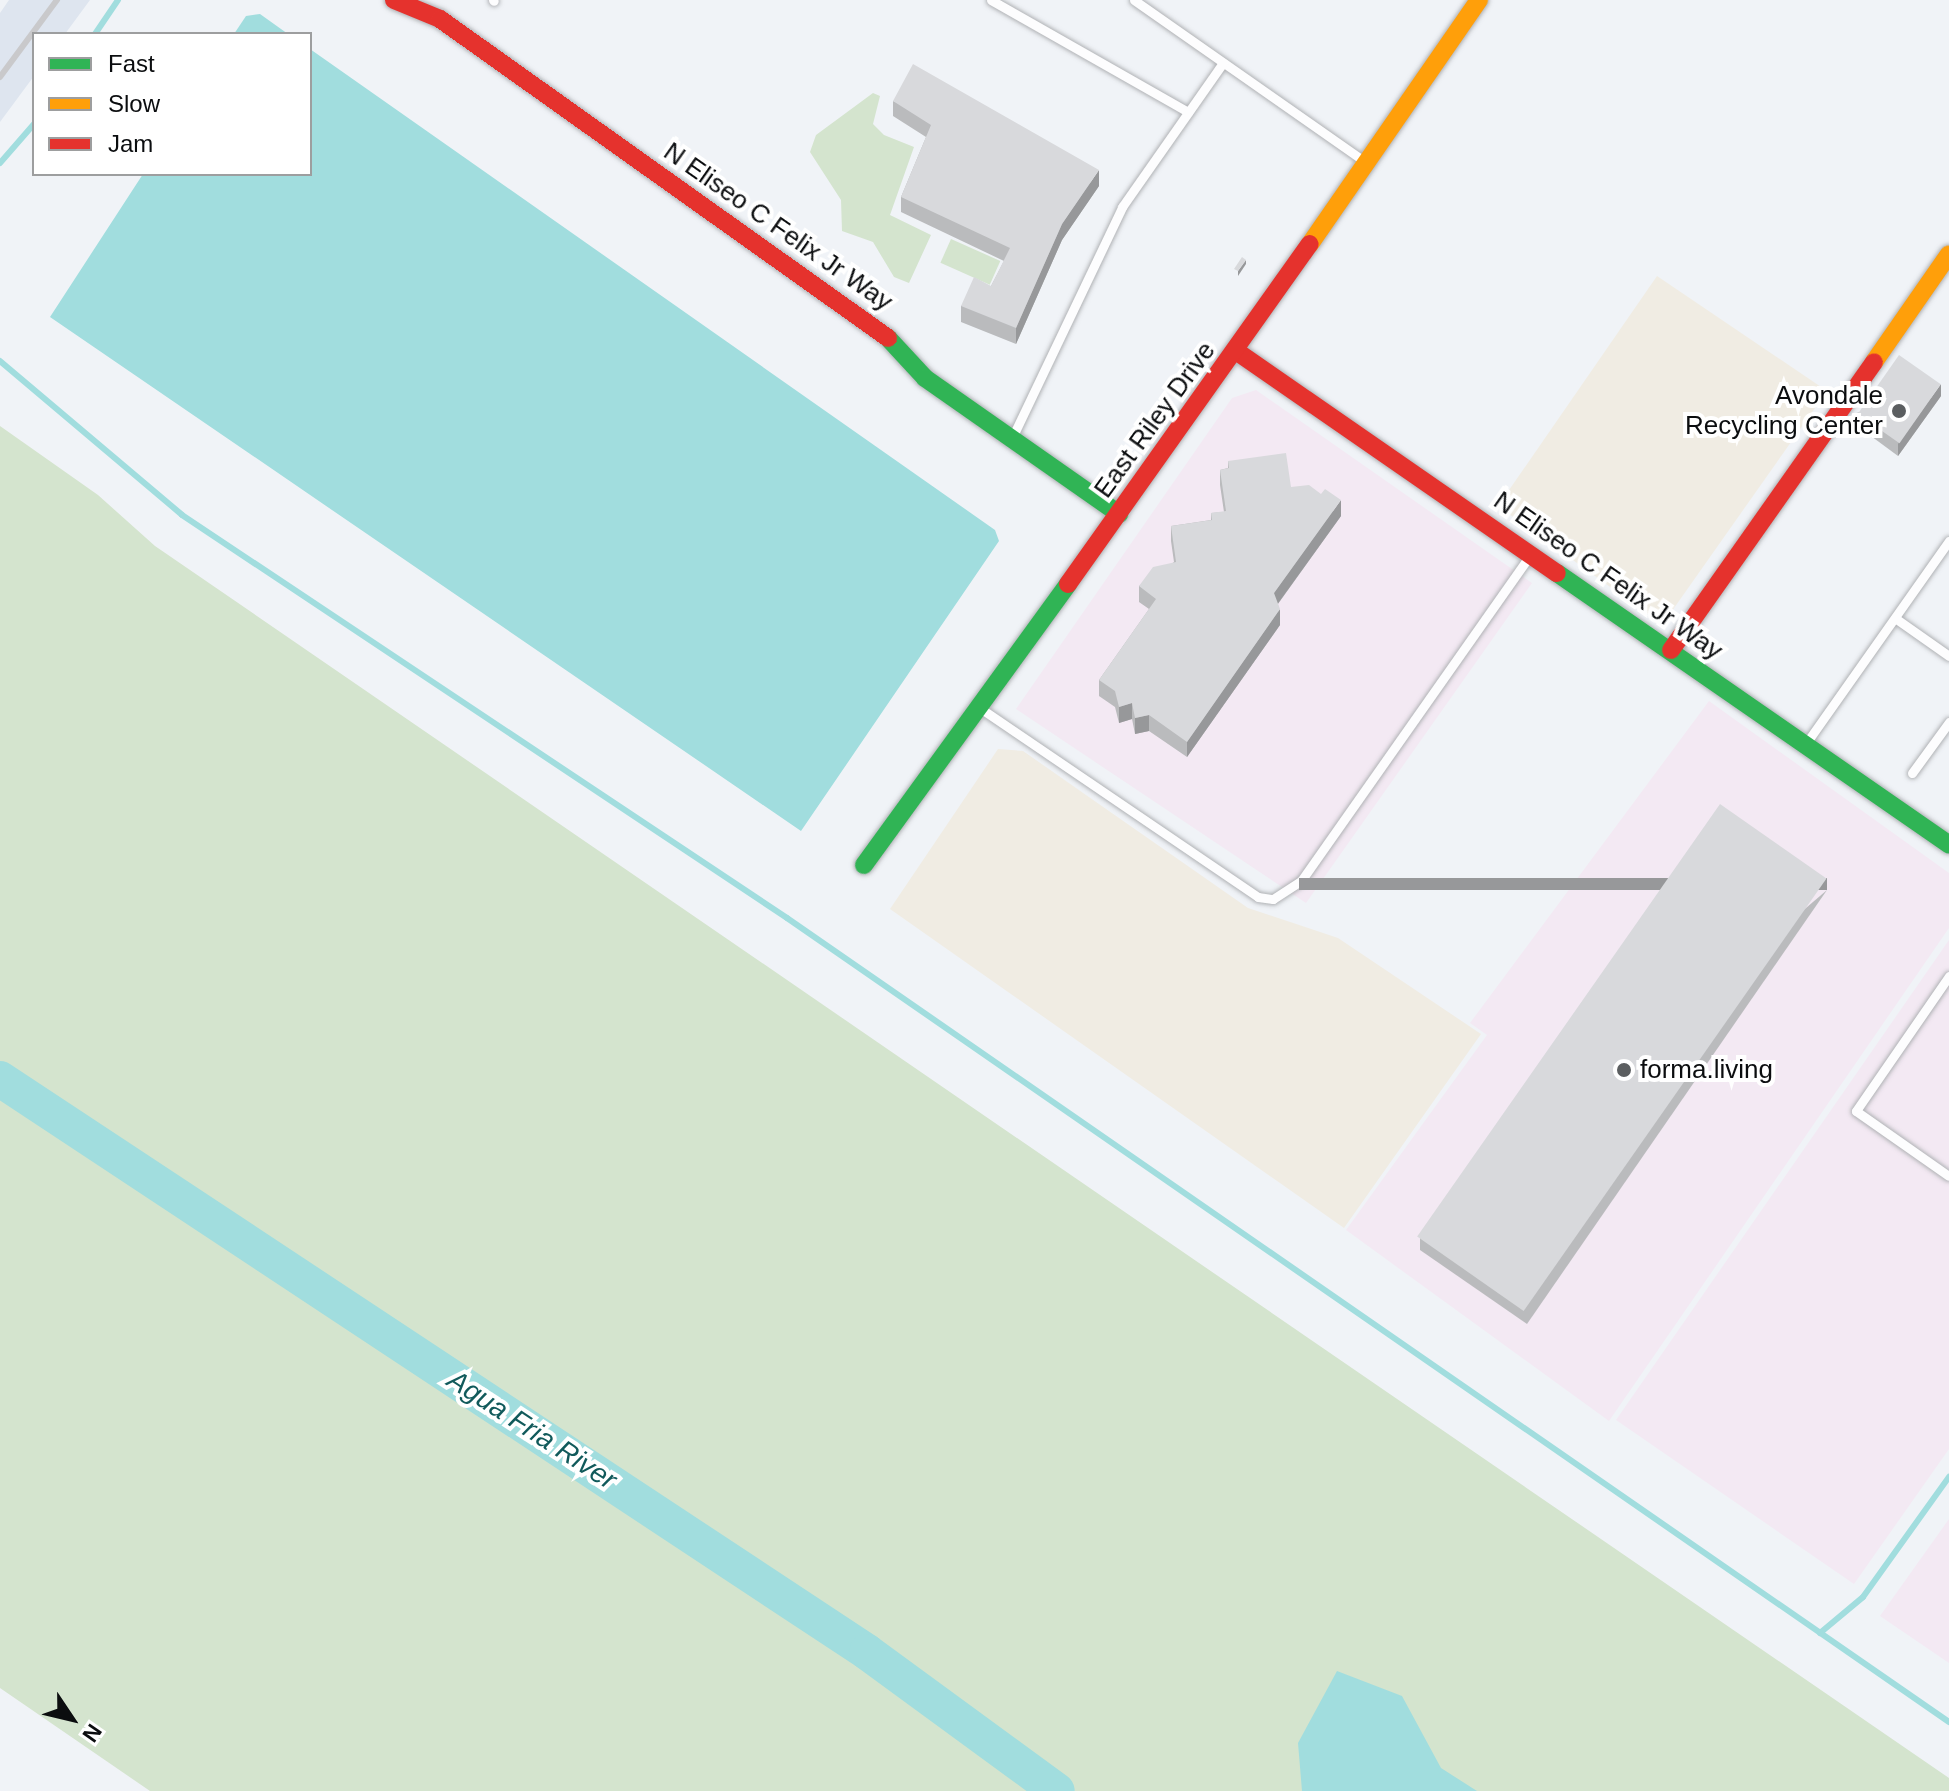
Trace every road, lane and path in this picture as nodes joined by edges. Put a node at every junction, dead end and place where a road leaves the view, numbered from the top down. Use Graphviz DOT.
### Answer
graph roads {
  1 [pos="394,0"];
  2 [pos="991,0"];
  3 [pos="1134,0"];
  4 [pos="1479,0"];
  5 [pos="1223,63"];
  6 [pos="1188,112"];
  7 [pos="1367,163"];
  8 [pos="1949,254"];
  9 [pos="1236,351"];
  10 [pos="1011,440"];
  11 [pos="1119,514"];
  12 [pos="1949,541"];
  13 [pos="1531,555"];
  14 [pos="1895,618"];
  15 [pos="1671,650"];
  16 [pos="1949,656"];
  17 [pos="980,708"];
  18 [pos="1949,722"];
  19 [pos="1805,745"];
  20 [pos="1912,773"];
  21 [pos="1949,844"];
  22 [pos="864,865"];
  23 [pos="1949,976"];
  24 [pos="1949,1176"];
  1 -- 10 [label="street, N Eliseo C Felix Jr Way"];
  2 -- 6 [label="lane"];
  3 -- 5 [label="lane"];
  4 -- 7 [label="street, East Riley Drive"];
  5 -- 6 [label="lane"];
  5 -- 7 [label="lane"];
  6 -- 10 [label="lane"];
  7 -- 9 [label="street, East Riley Drive"];
  8 -- 15 [label="street"];
  9 -- 11 [label="street, East Riley Drive"];
  9 -- 13 [label="street, N Eliseo C Felix Jr Way"];
  10 -- 11 [label="street, N Eliseo C Felix Jr Way"];
  11 -- 17 [label="street, East Riley Drive"];
  12 -- 14 [label="lane"];
  13 -- 15 [label="street, N Eliseo C Felix Jr Way"];
  13 -- 17 [label="lane"];
  14 -- 16 [label="lane"];
  14 -- 19 [label="lane"];
  15 -- 19 [label="street, N Eliseo C Felix Jr Way"];
  17 -- 22 [label="street, East Riley Drive"];
  18 -- 20 [label="lane"];
  19 -- 21 [label="street, N Eliseo C Felix Jr Way"];
  23 -- 24 [label="lane"];
}
